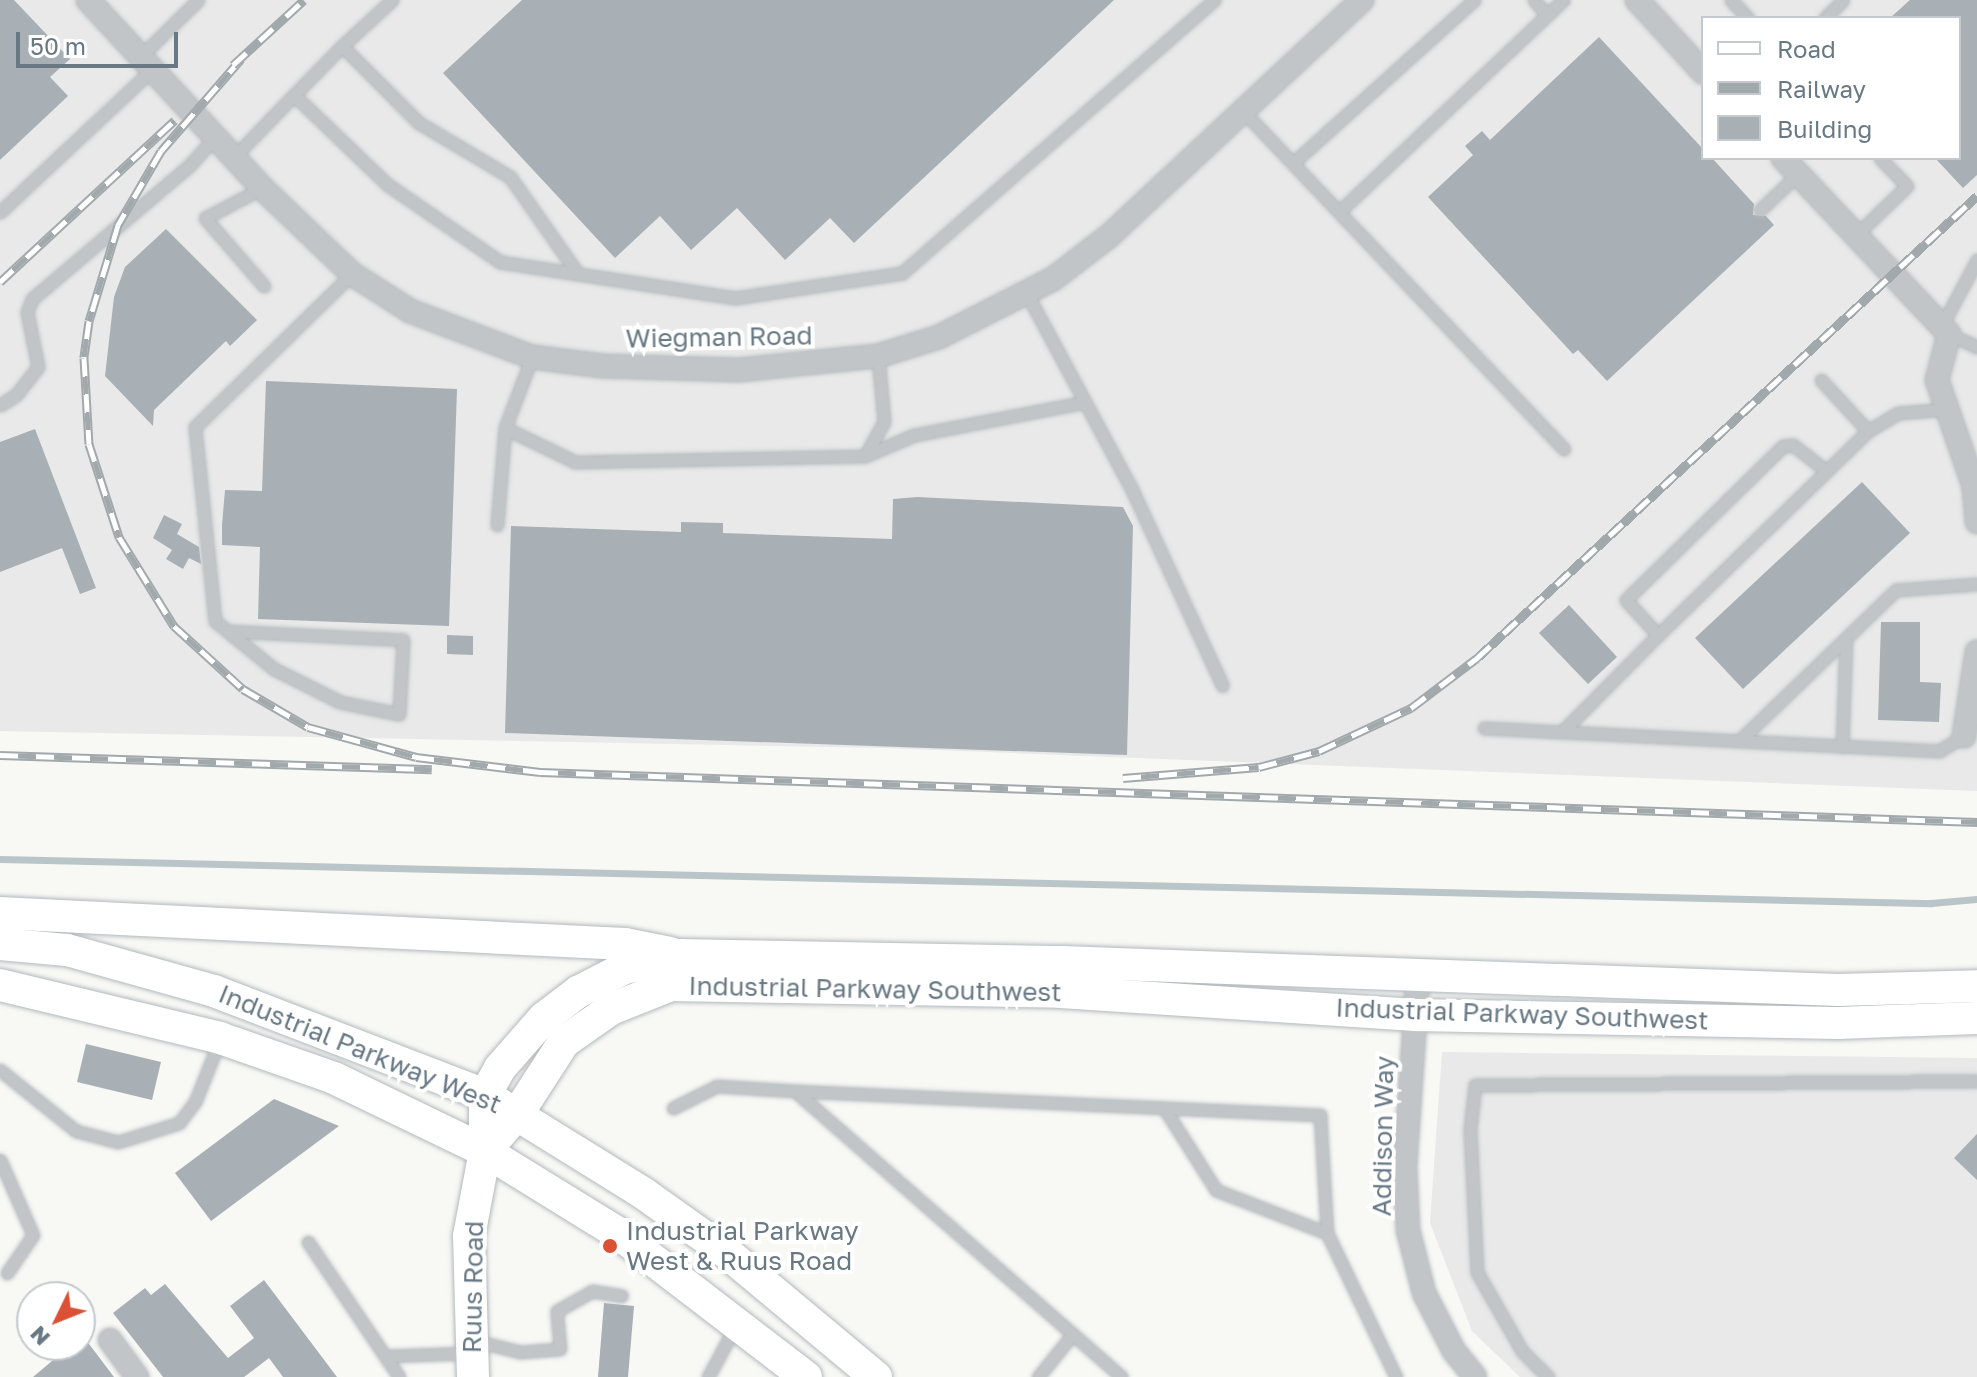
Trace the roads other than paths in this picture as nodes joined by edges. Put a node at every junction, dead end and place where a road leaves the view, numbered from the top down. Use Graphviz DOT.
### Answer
graph roads {
  1 [pos="88,0"];
  2 [pos="198,0"];
  3 [pos="392,0"];
  4 [pos="1214,0"];
  5 [pos="1474,0"];
  6 [pos="1534,0"];
  7 [pos="1563,0"];
  8 [pos="1637,0"];
  9 [pos="1731,0"];
  10 [pos="1843,0"];
  11 [pos="1353,3"];
  12 [pos="1547,15"];
  13 [pos="1746,16"];
  14 [pos="1827,16"];
  15 [pos="342,46"];
  16 [pos="146,64"];
  17 [pos="1701,70"];
  18 [pos="294,95"];
  19 [pos="1243,111"];
  20 [pos="215,137"];
  21 [pos="235,156"];
  22 [pos="1882,160"];
  23 [pos="1293,163"];
  24 [pos="1790,166"];
  25 [pos="262,188"];
  26 [pos="1341,210"];
  27 [pos="1760,210"];
  28 [pos="0,212"];
  29 [pos="1855,236"];
  30 [pos="1977,260"];
  31 [pos="352,274"];
  32 [pos="578,274"];
  33 [pos="264,286"];
  34 [pos="1027,294"];
  35 [pos="1946,330"];
  36 [pos="1977,347"];
  37 [pos="878,356"];
  38 [pos="532,357"];
  39 [pos="1821,380"];
  40 [pos="1085,402"];
  41 [pos="0,405"];
  42 [pos="1950,409"];
  43 [pos="505,428"];
  44 [pos="1868,431"];
  45 [pos="1564,449"];
  46 [pos="865,456"];
  47 [pos="1825,470"];
  48 [pos="1977,522"];
  49 [pos="497,525"];
  50 [pos="1977,584"];
  51 [pos="228,631"];
  52 [pos="1658,635"];
  53 [pos="1846,639"];
  54 [pos="1977,652"];
  55 [pos="1222,685"];
  56 [pos="1484,728"];
  57 [pos="1562,732"];
  58 [pos="1964,736"];
  59 [pos="1739,741"];
  60 [pos="1842,747"];
  61 [pos="0,913"];
  62 [pos="0,944"];
  63 [pos="681,955"];
  64 [pos="1418,976"];
  65 [pos="1977,986"];
  66 [pos="1,988"];
  67 [pos="1415,1015"];
  68 [pos="1977,1018"];
  69 [pos="220,1038"];
  70 [pos="0,1070"];
  71 [pos="1977,1081"];
  72 [pos="795,1091"];
  73 [pos="485,1095"];
  74 [pos="673,1108"];
  75 [pos="1164,1108"];
  76 [pos="518,1113"];
  77 [pos="485,1151"];
  78 [pos="0,1160"];
  79 [pos="1327,1233"];
  80 [pos="308,1242"];
  81 [pos="7,1273"];
  82 [pos="622,1296"];
  83 [pos="738,1321"];
  84 [pos="1073,1334"];
  85 [pos="110,1340"];
  86 [pos="385,1356"];
  87 [pos="472,1357"];
  88 [pos="137,1377"];
  89 [pos="399,1377"];
  90 [pos="708,1377"];
  91 [pos="806,1377"];
  92 [pos="876,1377"];
  93 [pos="1038,1377"];
  94 [pos="1122,1377"];
  95 [pos="1396,1377"];
  96 [pos="1475,1377"];
  97 [pos="1548,1377"];
  1 -- 16 [label="street, Wiegman Road"];
  2 -- 16 [label="lane"];
  3 -- 15 [label="lane"];
  4 -- 32 [label="lane"];
  5 -- 23 [label="lane"];
  6 -- 12 [label="lane"];
  7 -- 12 [label="lane"];
  8 -- 17 [label="street"];
  9 -- 13 [label="lane"];
  10 -- 14 [label="lane"];
  11 -- 19 [label="street, Wiegman Road"];
  12 -- 26 [label="lane"];
  15 -- 18 [label="lane"];
  15 -- 32 [label="lane"];
  16 -- 20 [label="street, Wiegman Road"];
  16 -- 28 [label="lane"];
  18 -- 21 [label="lane"];
  18 -- 32 [label="lane"];
  19 -- 23 [label="lane"];
  19 -- 34 [label="street, Wiegman Road"];
  20 -- 21 [label="street, Wiegman Road"];
  20 -- 41 [label="lane"];
  21 -- 25 [label="street, Wiegman Road"];
  22 -- 29 [label="lane"];
  23 -- 26 [label="lane"];
  24 -- 27 [label="lane"];
  24 -- 29 [label="street"];
  25 -- 31 [label="street, Wiegman Road"];
  25 -- 33 [label="lane"];
  26 -- 45 [label="lane"];
  29 -- 35 [label="street"];
  30 -- 35 [label="lane"];
  31 -- 38 [label="street, Wiegman Road"];
  31 -- 51 [label="lane"];
  34 -- 37 [label="street, Wiegman Road"];
  34 -- 40 [label="lane"];
  35 -- 36 [label="lane"];
  35 -- 42 [label="street"];
  37 -- 38 [label="street, Wiegman Road"];
  37 -- 46 [label="lane"];
  38 -- 43 [label="lane"];
  39 -- 44 [label="lane"];
  40 -- 46 [label="lane"];
  40 -- 55 [label="lane"];
  42 -- 44 [label="lane"];
  42 -- 48 [label="street"];
  43 -- 46 [label="lane"];
  43 -- 49 [label="lane"];
  44 -- 47 [label="lane"];
  47 -- 52 [label="lane"];
  47 -- 52 [label="lane"];
  50 -- 53 [label="lane"];
  51 -- 51 [label="lane"];
  52 -- 57 [label="lane"];
  53 -- 59 [label="lane"];
  53 -- 60 [label="lane"];
  54 -- 58 [label="street"];
  56 -- 57 [label="lane"];
  57 -- 59 [label="lane"];
  58 -- 60 [label="lane"];
  59 -- 60 [label="lane"];
  61 -- 63 [label="main road"];
  62 -- 73 [label="main road, Industrial Parkway West"];
  63 -- 64 [label="main road, Industrial Parkway Southwest"];
  63 -- 73 [label="main road, Industrial Parkway Southwest"];
  64 -- 65 [label="main road, Industrial Parkway Southwest"];
  64 -- 67 [label="street, Addison Way"];
  66 -- 69 [label="main road, Industrial Parkway West"];
  67 -- 68 [label="main road, Industrial Parkway Southwest"];
  67 -- 76 [label="main road, Industrial Parkway Southwest"];
  67 -- 96 [label="street, Addison Way"];
  69 -- 70 [label="lane"];
  69 -- 77 [label="main road, Industrial Parkway West"];
  71 -- 97 [label="lane"];
  72 -- 74 [label="lane"];
  72 -- 75 [label="lane"];
  72 -- 84 [label="lane"];
  73 -- 76 [label="main road, Industrial Parkway West"];
  73 -- 77 [label="main road"];
  75 -- 79 [label="lane"];
  75 -- 79 [label="lane"];
  76 -- 77 [label="main road, Industrial Parkway Southwest"];
  76 -- 92 [label="main road, Industrial Parkway West"];
  77 -- 83 [label="main road, Industrial Parkway West"];
  77 -- 87 [label="main road, Ruus Road"];
  78 -- 81 [label="lane"];
  79 -- 95 [label="lane"];
  80 -- 86 [label="lane"];
  82 -- 87 [label="lane"];
  83 -- 90 [label="lane"];
  83 -- 91 [label="main road, Industrial Parkway West"];
  84 -- 93 [label="lane"];
  84 -- 94 [label="lane"];
  85 -- 88 [label="street"];
  86 -- 87 [label="lane"];
  86 -- 89 [label="lane"];
}
